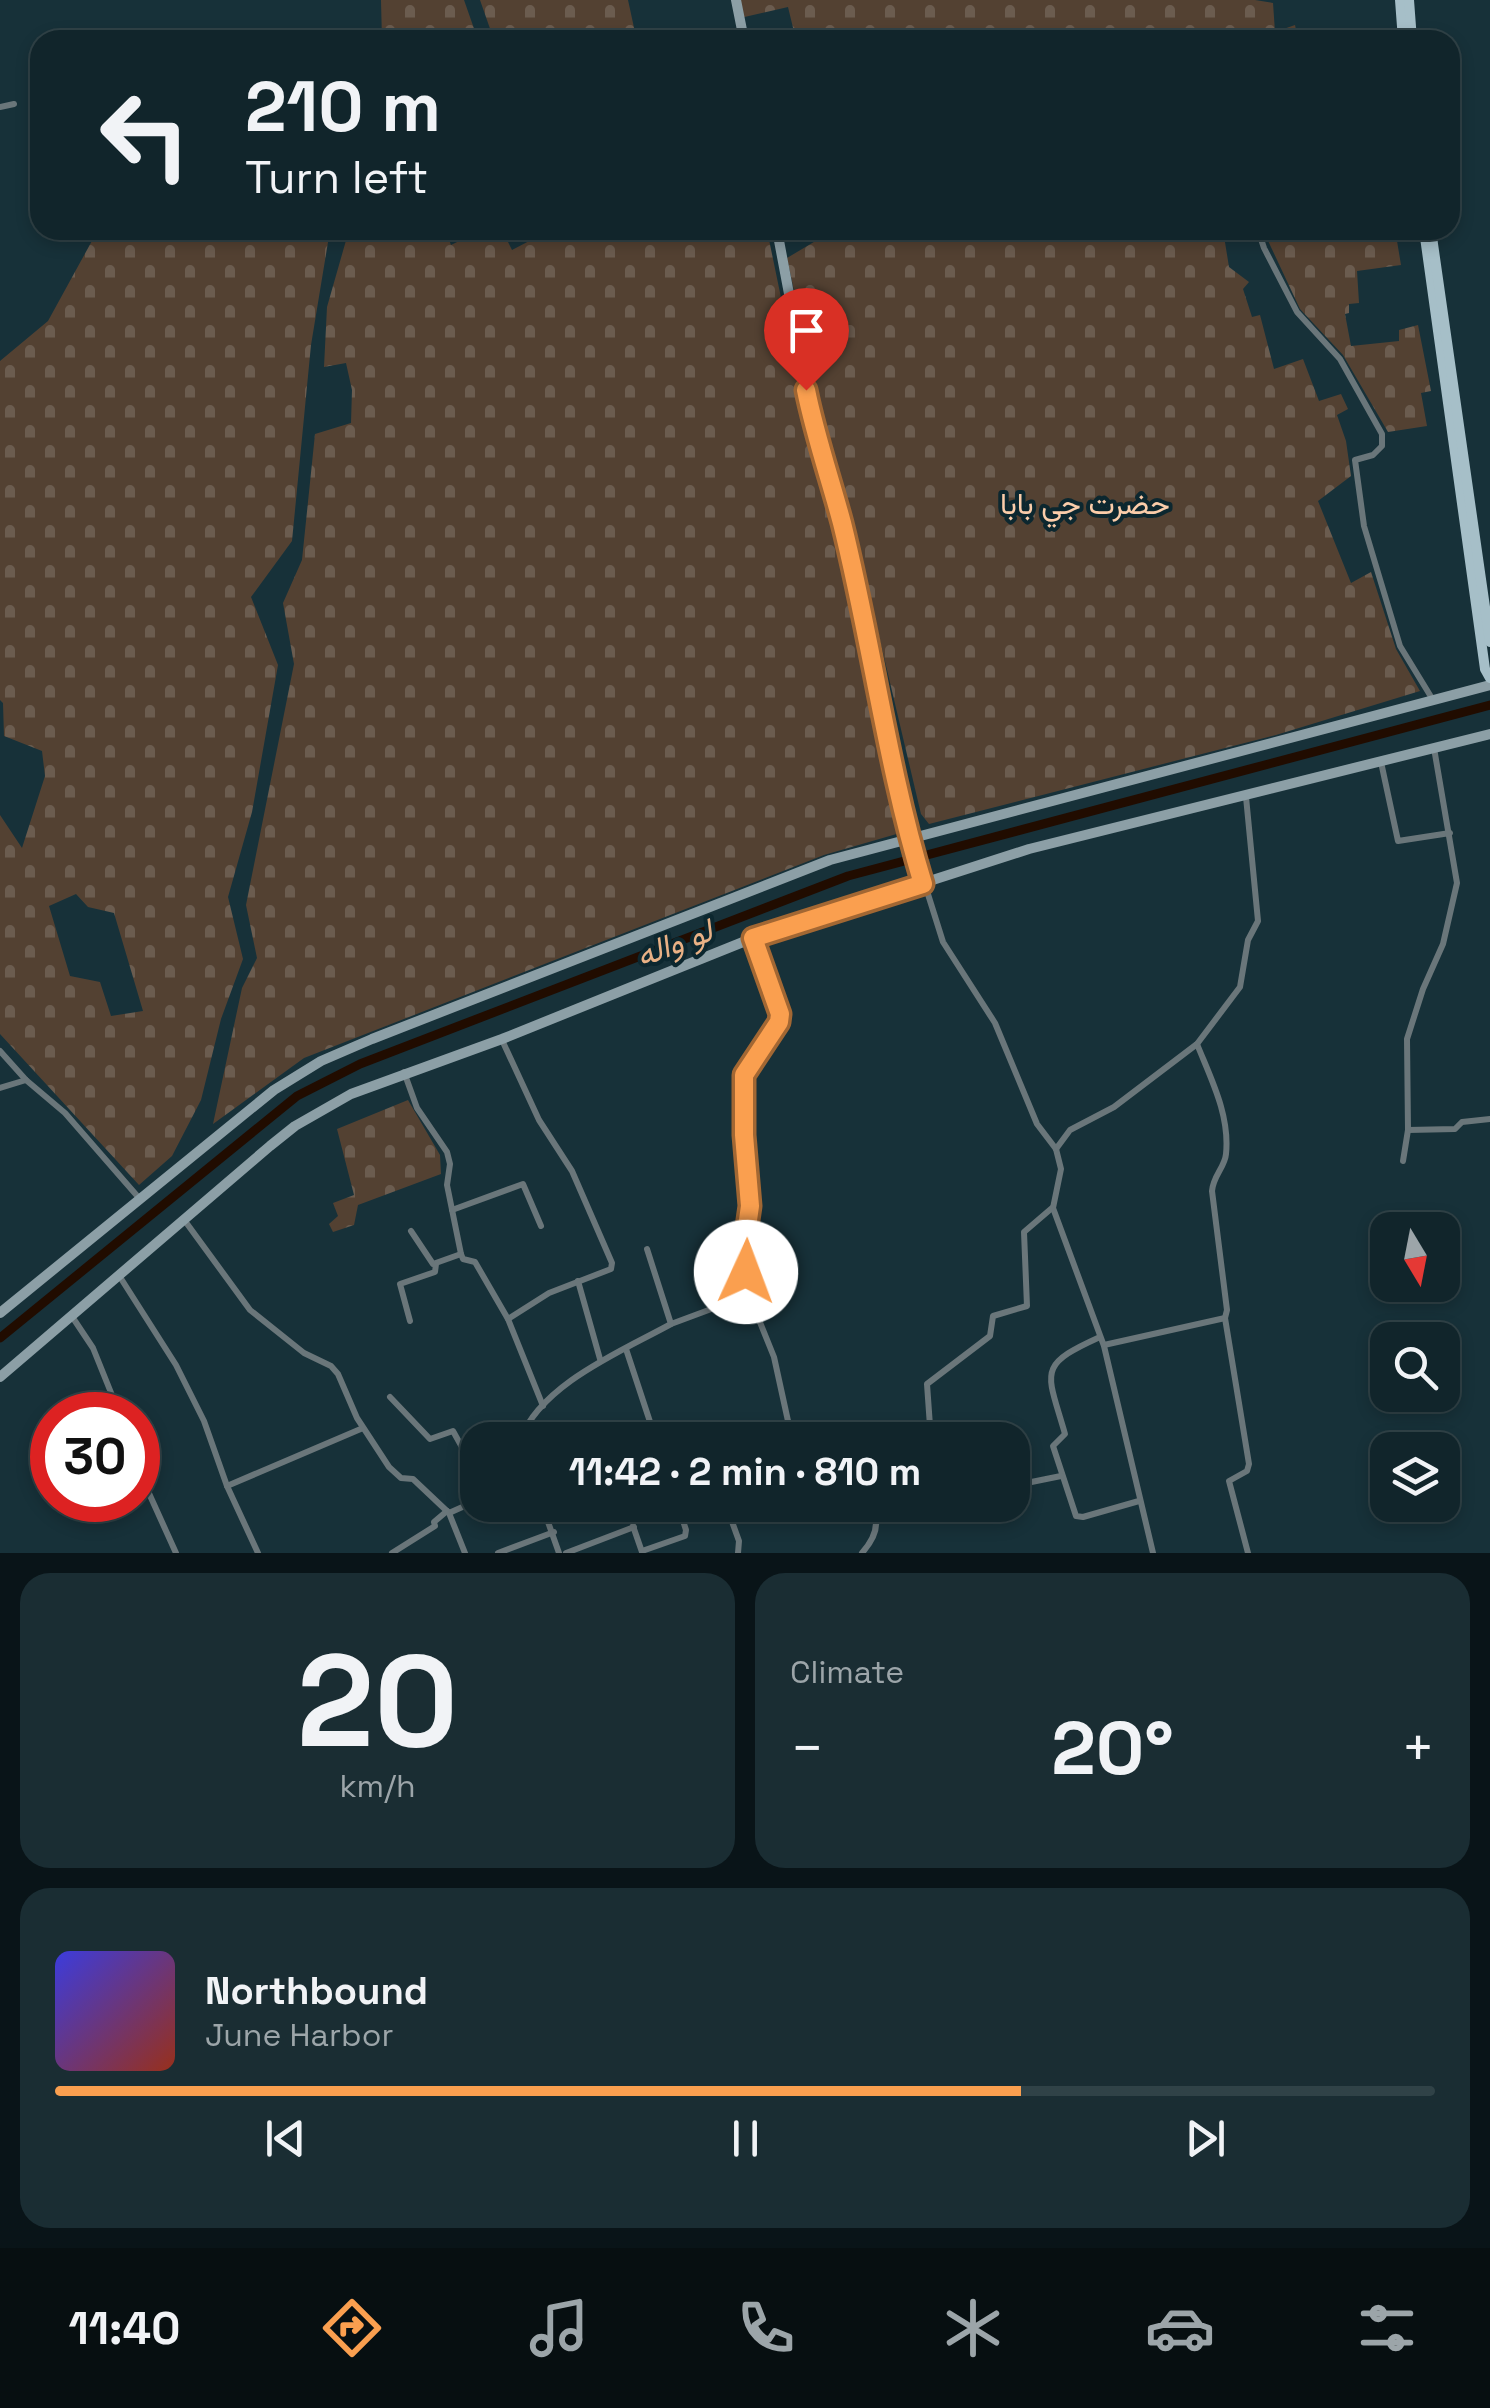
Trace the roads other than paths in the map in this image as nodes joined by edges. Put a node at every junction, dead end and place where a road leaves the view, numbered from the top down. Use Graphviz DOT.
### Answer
graph roads {
  1 [pos="736,0"];
  2 [pos="1400,0"];
  3 [pos="1409,0"];
  4 [pos="1406,21"];
  5 [pos="742,30"];
  6 [pos="1405,30"];
  7 [pos="1409,30"];
  8 [pos="14,104"];
  9 [pos="0,107"];
  10 [pos="779,240"];
  11 [pos="1261,240"];
  12 [pos="1426,240"];
  13 [pos="1433,240"];
  14 [pos="1460,467"];
  15 [pos="1490,642"];
  16 [pos="1490,682"];
  17 [pos="1434,701"];
  18 [pos="1490,734"];
  19 [pos="1434,748"];
  20 [pos="1380,762"];
  21 [pos="1246,797"];
  22 [pos="1450,833"];
  23 [pos="912,842"];
  24 [pos="922,881"];
  25 [pos="753,938"];
  26 [pos="502,1039"];
  27 [pos="1198,1044"];
  28 [pos="0,1051"];
  29 [pos="404,1072"];
  30 [pos="26,1080"];
  31 [pos="0,1088"];
  32 [pos="1490,1119"];
  33 [pos="1408,1130"];
  34 [pos="1056,1149"];
  35 [pos="1402,1161"];
  36 [pos="139,1198"];
  37 [pos="1053,1208"];
  38 [pos="452,1210"];
  39 [pos="185,1221"];
  40 [pos="542,1226"];
  41 [pos="412,1230"];
  42 [pos="647,1249"];
  43 [pos="461,1254"];
  44 [pos="436,1264"];
  45 [pos="120,1277"];
  46 [pos="578,1281"];
  47 [pos="749,1296"];
  48 [pos="0,1313"];
  49 [pos="73,1318"];
  50 [pos="1224,1318"];
  51 [pos="508,1319"];
  52 [pos="410,1320"];
  53 [pos="672,1324"];
  54 [pos="1102,1341"];
  55 [pos="626,1349"];
  56 [pos="600,1359"];
  57 [pos="0,1377"];
  58 [pos="111,1392"];
  59 [pos="390,1397"];
  60 [pos="542,1406"];
  61 [pos="532,1422"];
  62 [pos="650,1422"];
  63 [pos="789,1422"];
  64 [pos="930,1422"];
  65 [pos="363,1428"];
  66 [pos="460,1442"];
  67 [pos="1061,1476"];
  68 [pos="1030,1482"];
  69 [pos="227,1486"];
  70 [pos="1140,1501"];
  71 [pos="460,1506"];
  72 [pos="448,1512"];
  73 [pos="160,1518"];
  74 [pos="550,1522"];
  75 [pos="683,1522"];
  76 [pos="732,1522"];
  77 [pos="877,1522"];
  78 [pos="554,1532"];
  79 [pos="642,1552"];
  80 [pos="176,1553"];
  81 [pos="258,1553"];
  82 [pos="392,1553"];
  83 [pos="465,1553"];
  84 [pos="498,1553"];
  85 [pos="562,1553"];
  86 [pos="738,1553"];
  87 [pos="862,1553"];
  88 [pos="1152,1553"];
  89 [pos="1248,1553"];
  1 -- 5 [label="street"];
  2 -- 4 [label="main road"];
  3 -- 4 [label="main road"];
  4 -- 6 [label="main road"];
  4 -- 7 [label="main road"];
  8 -- 9 [label="street"];
  10 -- 23 [label="street"];
  11 -- 17 [label="street"];
  12 -- 14 [label="main road"];
  13 -- 14 [label="main road"];
  14 -- 15 [label="main road"];
  14 -- 16 [label="main road"];
  16 -- 17 [label="street"];
  17 -- 23 [label="street"];
  18 -- 19 [label="street"];
  19 -- 20 [label="street"];
  19 -- 22 [label="street"];
  20 -- 21 [label="street"];
  20 -- 22 [label="street"];
  21 -- 24 [label="street"];
  21 -- 27 [label="street"];
  22 -- 33 [label="street"];
  23 -- 24 [label="street"];
  23 -- 36 [label="street"];
  24 -- 25 [label="street"];
  24 -- 34 [label="street"];
  25 -- 26 [label="street"];
  25 -- 47 [label="street"];
  26 -- 29 [label="street"];
  26 -- 46 [label="street"];
  27 -- 34 [label="street"];
  27 -- 50 [label="street"];
  28 -- 30 [label="street"];
  29 -- 38 [label="street"];
  29 -- 39 [label="street"];
  30 -- 31 [label="street"];
  30 -- 36 [label="street"];
  32 -- 33 [label="street"];
  33 -- 35 [label="street"];
  34 -- 37 [label="street"];
  36 -- 48 [label="street"];
  37 -- 54 [label="street"];
  37 -- 64 [label="street"];
  38 -- 40 [label="street"];
  38 -- 43 [label="street"];
  39 -- 45 [label="street"];
  39 -- 65 [label="street"];
  41 -- 44 [label="street"];
  42 -- 53 [label="street"];
  43 -- 44 [label="street"];
  43 -- 51 [label="street"];
  44 -- 52 [label="street"];
  45 -- 49 [label="street"];
  45 -- 69 [label="street"];
  46 -- 51 [label="street"];
  46 -- 56 [label="street"];
  47 -- 53 [label="street"];
  47 -- 63 [label="street"];
  49 -- 57 [label="street"];
  49 -- 58 [label="street"];
  50 -- 54 [label="street"];
  50 -- 89 [label="street"];
  51 -- 60 [label="street"];
  53 -- 55 [label="street"];
  54 -- 67 [label="street"];
  54 -- 70 [label="street"];
  55 -- 56 [label="street"];
  55 -- 62 [label="street"];
  56 -- 60 [label="street"];
  59 -- 66 [label="street"];
  60 -- 61 [label="street"];
  65 -- 69 [label="street"];
  65 -- 72 [label="street"];
  67 -- 68 [label="street"];
  67 -- 70 [label="street"];
  69 -- 81 [label="street"];
  70 -- 88 [label="street"];
  71 -- 72 [label="street"];
  72 -- 82 [label="street"];
  72 -- 83 [label="street"];
  73 -- 80 [label="street"];
  74 -- 78 [label="street"];
  75 -- 79 [label="street"];
  76 -- 86 [label="street"];
  77 -- 87 [label="street"];
  78 -- 84 [label="street"];
  78 -- 85 [label="street"];
  79 -- 85 [label="street"];
}
